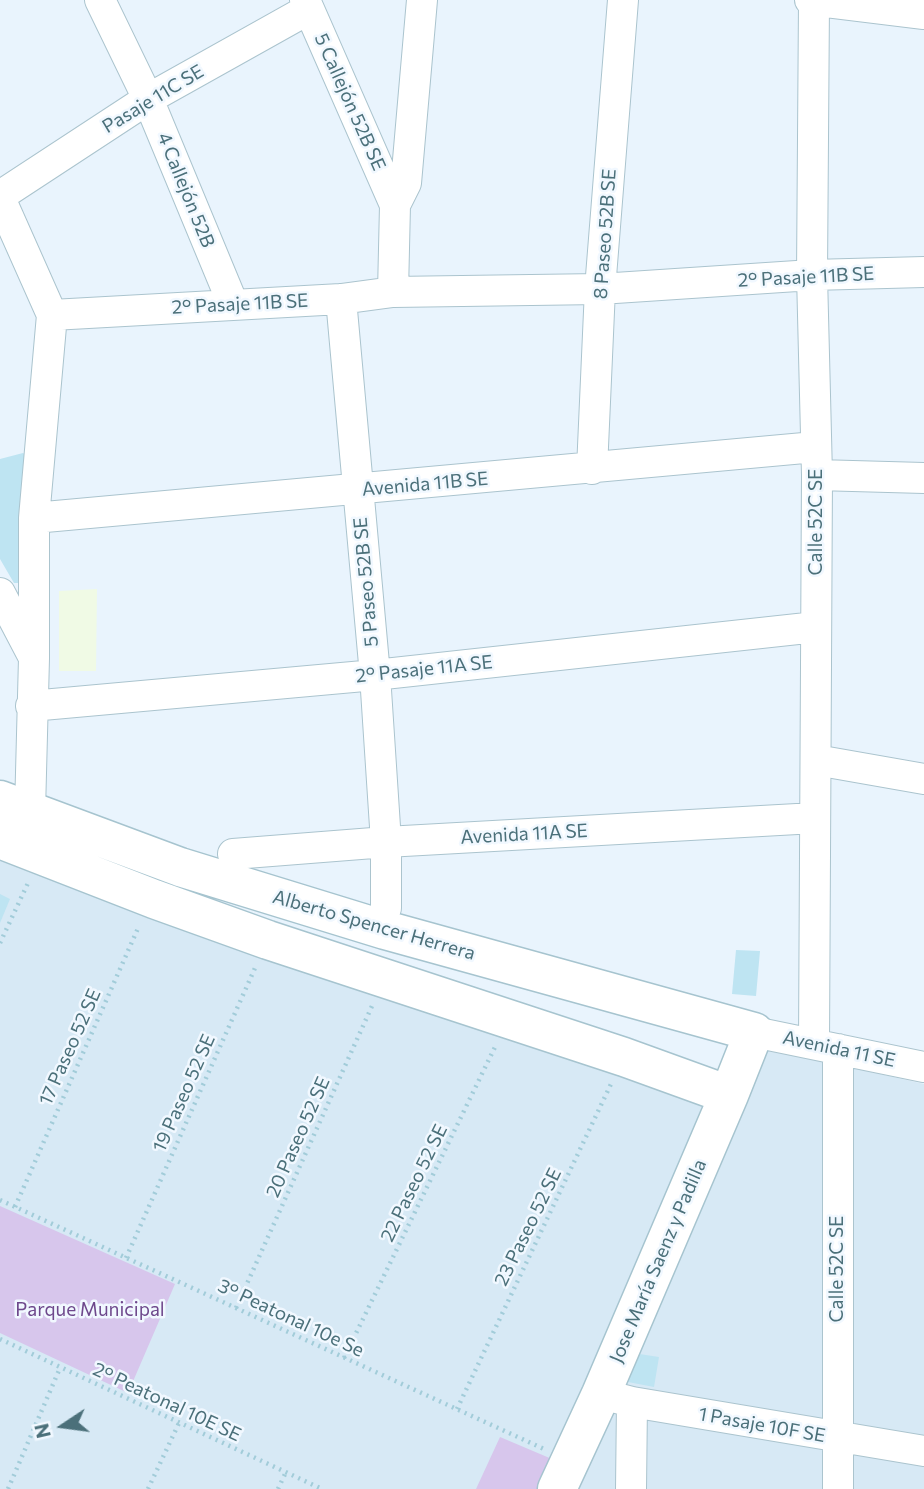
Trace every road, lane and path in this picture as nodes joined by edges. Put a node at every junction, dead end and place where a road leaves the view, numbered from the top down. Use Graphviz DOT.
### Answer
graph roads {
  1 [pos="100,0"];
  2 [pos="422,0"];
  3 [pos="623,0"];
  4 [pos="812,0"];
  5 [pos="307,4"];
  6 [pos="924,15"];
  7 [pos="148,99"];
  8 [pos="0,197"];
  9 [pos="395,205"];
  10 [pos="924,272"];
  11 [pos="812,275"];
  12 [pos="600,289"];
  13 [pos="393,292"];
  14 [pos="341,299"];
  15 [pos="233,304"];
  16 [pos="52,315"];
  17 [pos="816,461"];
  18 [pos="592,469"];
  19 [pos="924,478"];
  20 [pos="358,490"];
  21 [pos="34,518"];
  22 [pos="0,593"];
  23 [pos="817,626"];
  24 [pos="34,657"];
  25 [pos="375,674"];
  26 [pos="32,706"];
  27 [pos="816,760"];
  28 [pos="924,779"];
  29 [pos="15,805"];
  30 [pos="815,818"];
  31 [pos="0,839"];
  32 [pos="386,842"];
  33 [pos="42,854"];
  34 [pos="233,854"];
  35 [pos="154,899"];
  36 [pos="386,908"];
  37 [pos="268,940"];
  38 [pos="0,943"];
  39 [pos="385,978"];
  40 [pos="666,1006"];
  41 [pos="509,1020"];
  42 [pos="754,1032"];
  43 [pos="826,1047"];
  44 [pos="638,1061"];
  45 [pos="924,1067"];
  46 [pos="729,1095"];
  47 [pos="0,1200"];
  48 [pos="15,1207"];
  49 [pos="126,1258"];
  50 [pos="236,1308"];
  51 [pos="0,1339"];
  52 [pos="344,1358"];
  53 [pos="60,1368"];
  54 [pos="617,1398"];
  55 [pos="457,1409"];
  56 [pos="179,1423"];
  57 [pos="837,1438"];
  58 [pos="924,1451"];
  59 [pos="286,1472"];
  60 [pos="564,1475"];
  61 [pos="8,1489"];
  62 [pos="148,1489"];
  63 [pos="278,1489"];
  64 [pos="323,1489"];
  65 [pos="631,1489"];
  66 [pos="838,1489"];
  1 -- 7 [label="street, 4 Callejón 52B"];
  2 -- 9 [label="street"];
  3 -- 12 [label="street, 8 Paseo 52B SE"];
  4 -- 6 [label="street"];
  4 -- 11 [label="street, Calle 52C SE"];
  5 -- 7 [label="street, Pasaje 11C SE"];
  5 -- 9 [label="street, 5 Callejón 52B SE"];
  7 -- 8 [label="street, Pasaje 11C SE"];
  7 -- 15 [label="street, 4 Callejón 52B"];
  8 -- 16 [label="street"];
  9 -- 13 [label="street"];
  10 -- 11 [label="street, 2° Pasaje 11B SE"];
  11 -- 12 [label="street, 2° Pasaje 11B SE"];
  11 -- 17 [label="street, Calle 52C SE"];
  12 -- 13 [label="street, 2° Pasaje 11B SE"];
  12 -- 18 [label="street, 8 Paseo 52B SE"];
  13 -- 14 [label="street, 2° Pasaje 11B SE"];
  14 -- 15 [label="street, 2° Pasaje 11B SE"];
  14 -- 20 [label="street, 5 Paseo 52B SE"];
  15 -- 16 [label="street, 2° Pasaje 11B SE"];
  16 -- 21 [label="street"];
  17 -- 18 [label="street, Avenida 11B SE"];
  17 -- 19 [label="street, Avenida 11B SE"];
  17 -- 23 [label="street, Calle 52C SE"];
  18 -- 20 [label="street, Avenida 11B SE"];
  20 -- 21 [label="street, Avenida 11B SE"];
  20 -- 25 [label="street, 5 Paseo 52B SE"];
  21 -- 24 [label="street"];
  22 -- 24 [label="street"];
  23 -- 25 [label="street, 2° Pasaje 11A SE"];
  23 -- 27 [label="street, Calle 52C SE"];
  24 -- 26 [label="street"];
  25 -- 26 [label="street, 2° Pasaje 11A SE"];
  25 -- 32 [label="street, 5 Paseo 52B SE"];
  26 -- 29 [label="street"];
  27 -- 28 [label="street"];
  27 -- 30 [label="street, Calle 52C SE"];
  29 -- 40 [label="street, Alberto Spencer Herrera"];
  30 -- 32 [label="street, Avenida 11A SE"];
  30 -- 43 [label="street, Calle 52C SE"];
  31 -- 33 [label="street"];
  32 -- 34 [label="street, Avenida 11A SE"];
  32 -- 36 [label="street, 5 Paseo 52B SE"];
  33 -- 35 [label="street"];
  33 -- 38 [label="path"];
  35 -- 37 [label="street"];
  35 -- 48 [label="path, 17 Paseo 52 SE"];
  37 -- 39 [label="street"];
  37 -- 49 [label="path, 19 Paseo 52 SE"];
  39 -- 41 [label="street"];
  39 -- 50 [label="path, 20 Paseo 52 SE"];
  40 -- 42 [label="street, Alberto Spencer Herrera"];
  40 -- 44 [label="street"];
  41 -- 44 [label="street"];
  41 -- 52 [label="path, 22 Paseo 52 SE"];
  42 -- 43 [label="street, Avenida 11 SE"];
  42 -- 46 [label="street, Jose María Saenz y Padilla"];
  43 -- 45 [label="street, Avenida 11 SE"];
  43 -- 57 [label="street, Calle 52C SE"];
  44 -- 46 [label="street"];
  44 -- 55 [label="path, 23 Paseo 52 SE"];
  46 -- 54 [label="street, Jose María Saenz y Padilla"];
  47 -- 48 [label="path, 3° Peatonal 10e Se"];
  48 -- 49 [label="path, 3° Peatonal 10e Se"];
  49 -- 50 [label="path, 3° Peatonal 10e Se"];
  50 -- 52 [label="path, 3° Peatonal 10e Se"];
  51 -- 53 [label="path, 2° Peatonal 10E SE"];
  52 -- 55 [label="path, 3° Peatonal 10e Se"];
  53 -- 56 [label="path, 2° Peatonal 10E SE"];
  53 -- 61 [label="path"];
  54 -- 57 [label="street, 1 Pasaje 10F SE"];
  54 -- 60 [label="street, Jose María Saenz y Padilla"];
  54 -- 65 [label="street"];
  55 -- 60 [label="path, 3° Peatonal 10e Se"];
  56 -- 59 [label="path, 2° Peatonal 10E SE"];
  56 -- 62 [label="path"];
  57 -- 58 [label="street, 1 Pasaje 10F SE"];
  57 -- 66 [label="street, Calle 52C SE"];
  59 -- 63 [label="path"];
  59 -- 64 [label="path, 2° Peatonal 10E SE"];
}
